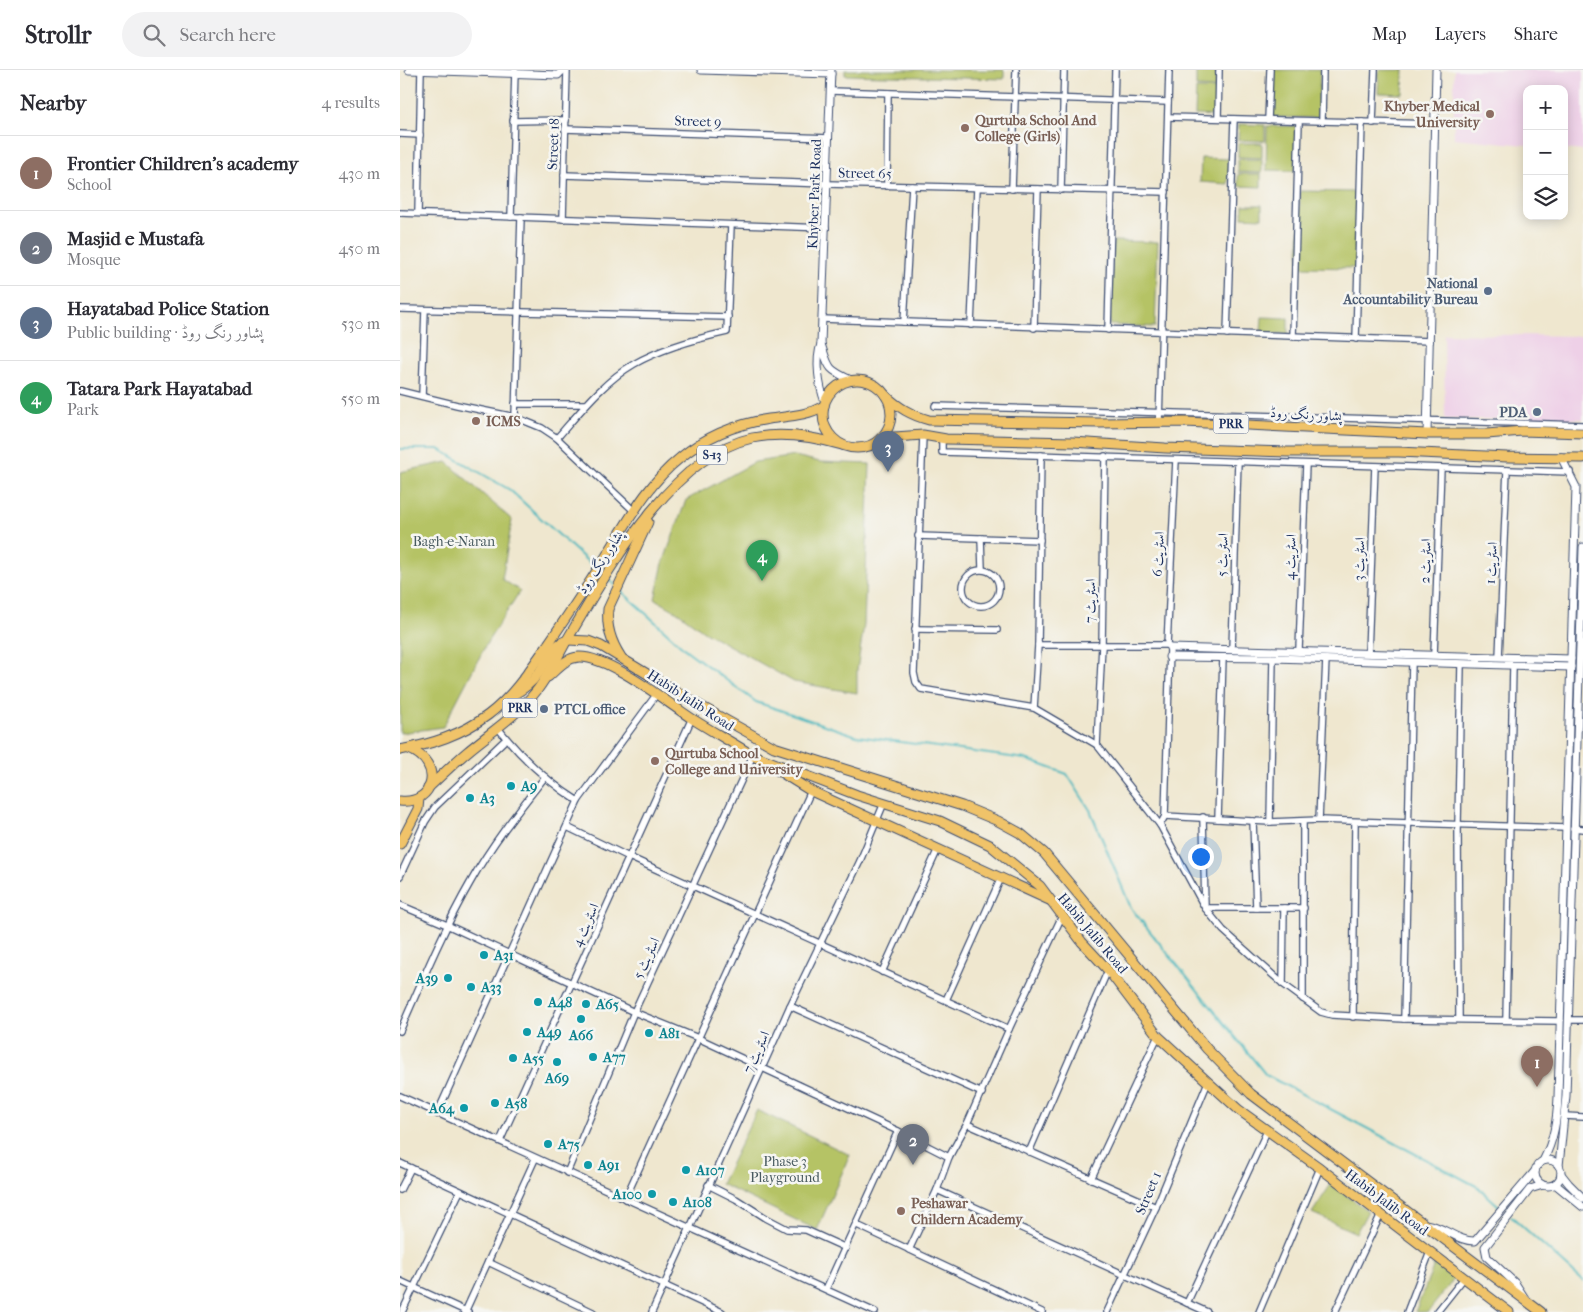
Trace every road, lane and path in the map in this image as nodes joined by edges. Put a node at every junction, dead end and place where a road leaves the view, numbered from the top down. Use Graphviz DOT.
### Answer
graph roads {
  1 [pos="409,70"];
  2 [pos="421,70"];
  3 [pos="563,70"];
  4 [pos="567,70"];
  5 [pos="701,70"];
  6 [pos="1016,70"];
  7 [pos="1064,70"];
  8 [pos="1115,70"];
  9 [pos="1169,70"];
  10 [pos="1219,70"];
  11 [pos="1270,70"];
  12 [pos="1323,70"];
  13 [pos="1375,70"];
  14 [pos="1436,70"];
  15 [pos="465,71"];
  16 [pos="515,72"];
  17 [pos="831,72"];
  18 [pos="831,92"];
  19 [pos="888,93"];
  20 [pos="1016,97"];
  21 [pos="1064,99"];
  22 [pos="1114,100"];
  23 [pos="1168,102"];
  24 [pos="1168,117"];
  25 [pos="1218,118"];
  26 [pos="1234,119"];
  27 [pos="566,120"];
  28 [pos="1268,120"];
  29 [pos="513,121"];
  30 [pos="1299,121"];
  31 [pos="1322,121"];
  32 [pos="1362,122"];
  33 [pos="1374,123"];
  34 [pos="1435,124"];
  35 [pos="566,129"];
  36 [pos="400,134"];
  37 [pos="420,135"];
  38 [pos="829,138"];
  39 [pos="564,175"];
  40 [pos="827,184"];
  41 [pos="886,186"];
  42 [pos="912,186"];
  43 [pos="977,188"];
  44 [pos="1012,189"];
  45 [pos="1038,189"];
  46 [pos="1061,190"];
  47 [pos="1112,191"];
  48 [pos="1166,192"];
  49 [pos="400,213"];
  50 [pos="418,213"];
  51 [pos="511,217"];
  52 [pos="521,217"];
  53 [pos="563,219"];
  54 [pos="731,226"];
  55 [pos="826,228"];
  56 [pos="400,309"];
  57 [pos="425,310"];
  58 [pos="518,312"];
  59 [pos="728,317"];
  60 [pos="822,319"];
  61 [pos="904,322"];
  62 [pos="971,325"];
  63 [pos="1034,328"];
  64 [pos="1108,330"];
  65 [pos="1162,331"];
  66 [pos="1227,334"];
  67 [pos="1293,337"];
  68 [pos="1356,339"];
  69 [pos="1430,341"];
  70 [pos="821,344"];
  71 [pos="851,380"];
  72 [pos="400,391"];
  73 [pos="886,395"];
  74 [pos="422,396"];
  75 [pos="515,404"];
  76 [pos="586,404"];
  77 [pos="825,404"];
  78 [pos="935,406"];
  79 [pos="1160,413"];
  80 [pos="515,417"];
  81 [pos="1428,421"];
  82 [pos="1159,423"];
  83 [pos="1583,424"];
  84 [pos="1583,432"];
  85 [pos="1428,434"];
  86 [pos="923,435"];
  87 [pos="557,438"];
  88 [pos="881,438"];
  89 [pos="942,438"];
  90 [pos="842,445"];
  91 [pos="1041,455"];
  92 [pos="1105,456"];
  93 [pos="1561,457"];
  94 [pos="1583,458"];
  95 [pos="1176,460"];
  96 [pos="1238,461"];
  97 [pos="1306,464"];
  98 [pos="1375,466"];
  99 [pos="1442,468"];
  100 [pos="1508,470"];
  101 [pos="1570,472"];
  102 [pos="654,509"];
  103 [pos="634,511"];
  104 [pos="918,536"];
  105 [pos="981,538"];
  106 [pos="1040,540"];
  107 [pos="1583,547"];
  108 [pos="982,570"];
  109 [pos="578,602"];
  110 [pos="588,607"];
  111 [pos="915,629"];
  112 [pos="997,630"];
  113 [pos="568,640"];
  114 [pos="1038,645"];
  115 [pos="1102,645"];
  116 [pos="1168,646"];
  117 [pos="1232,649"];
  118 [pos="1299,650"];
  119 [pos="1368,653"];
  120 [pos="1434,655"];
  121 [pos="1342,656"];
  122 [pos="621,657"];
  123 [pos="1169,657"];
  124 [pos="1223,657"];
  125 [pos="1499,657"];
  126 [pos="1273,658"];
  127 [pos="1326,659"];
  128 [pos="1578,659"];
  129 [pos="1412,662"];
  130 [pos="1461,664"];
  131 [pos="1513,666"];
  132 [pos="1577,667"];
  133 [pos="544,680"];
  134 [pos="656,695"];
  135 [pos="506,700"];
  136 [pos="1034,708"];
  137 [pos="692,718"];
  138 [pos="498,728"];
  139 [pos="506,739"];
  140 [pos="1097,745"];
  141 [pos="404,749"];
  142 [pos="784,750"];
  143 [pos="753,755"];
  144 [pos="781,766"];
  145 [pos="545,777"];
  146 [pos="428,788"];
  147 [pos="812,791"];
  148 [pos="419,798"];
  149 [pos="578,801"];
  150 [pos="400,802"];
  151 [pos="884,803"];
  152 [pos="1165,816"];
  153 [pos="1203,817"];
  154 [pos="1218,819"];
  155 [pos="1319,820"];
  156 [pos="1253,821"];
  157 [pos="1303,821"];
  158 [pos="877,822"];
  159 [pos="1270,822"];
  160 [pos="1354,822"];
  161 [pos="1409,824"];
  162 [pos="1160,825"];
  163 [pos="1458,825"];
  164 [pos="1509,827"];
  165 [pos="567,828"];
  166 [pos="1570,828"];
  167 [pos="1583,829"];
  168 [pos="400,844"];
  169 [pos="938,850"];
  170 [pos="629,857"];
  171 [pos="400,876"];
  172 [pos="1001,878"];
  173 [pos="692,885"];
  174 [pos="1051,901"];
  175 [pos="400,905"];
  176 [pos="1205,908"];
  177 [pos="1256,908"];
  178 [pos="1284,908"];
  179 [pos="1304,908"];
  180 [pos="754,913"];
  181 [pos="1062,916"];
  182 [pos="447,925"];
  183 [pos="820,943"];
  184 [pos="510,955"];
  185 [pos="1108,970"];
  186 [pos="882,972"];
  187 [pos="1566,978"];
  188 [pos="572,983"];
  189 [pos="1283,984"];
  190 [pos="1303,999"];
  191 [pos="946,1000"];
  192 [pos="790,1006"];
  193 [pos="634,1012"];
  194 [pos="1353,1017"];
  195 [pos="1404,1019"];
  196 [pos="1459,1020"];
  197 [pos="1506,1020"];
  198 [pos="1568,1020"];
  199 [pos="1583,1020"];
  200 [pos="1560,1021"];
  201 [pos="1009,1029"];
  202 [pos="400,1031"];
  203 [pos="1158,1036"];
  204 [pos="698,1038"];
  205 [pos="762,1069"];
  206 [pos="1208,1082"];
  207 [pos="982,1093"];
  208 [pos="400,1096"];
  209 [pos="437,1114"];
  210 [pos="1565,1116"];
  211 [pos="1583,1116"];
  212 [pos="967,1124"];
  213 [pos="898,1131"];
  214 [pos="1267,1131"];
  215 [pos="500,1141"];
  216 [pos="1029,1152"];
  217 [pos="949,1157"];
  218 [pos="535,1159"];
  219 [pos="1543,1161"];
  220 [pos="400,1162"];
  221 [pos="1559,1166"];
  222 [pos="411,1168"];
  223 [pos="1320,1168"];
  224 [pos="1536,1171"];
  225 [pos="567,1173"];
  226 [pos="1561,1174"];
  227 [pos="1091,1178"];
  228 [pos="1555,1184"];
  229 [pos="708,1185"];
  230 [pos="1543,1185"];
  231 [pos="400,1190"];
  232 [pos="937,1190"];
  233 [pos="460,1191"];
  234 [pos="1583,1198"];
  235 [pos="625,1199"];
  236 [pos="1156,1207"];
  237 [pos="1583,1207"];
  238 [pos="510,1214"];
  239 [pos="1380,1214"];
  240 [pos="1424,1224"];
  241 [pos="856,1225"];
  242 [pos="689,1227"];
  243 [pos="846,1248"];
  244 [pos="908,1250"];
  245 [pos="1430,1252"];
  246 [pos="488,1262"];
  247 [pos="1125,1276"];
  248 [pos="1464,1278"];
  249 [pos="400,1281"];
  250 [pos="663,1286"];
  251 [pos="414,1287"];
  252 [pos="826,1289"];
  253 [pos="1526,1301"];
  254 [pos="1187,1303"];
  255 [pos="861,1309"];
  256 [pos="1505,1311"];
  257 [pos="402,1312"];
  258 [pos="466,1312"];
  259 [pos="593,1312"];
  260 [pos="652,1312"];
  261 [pos="722,1312"];
  262 [pos="875,1312"];
  263 [pos="1042,1312"];
  264 [pos="1107,1312"];
  265 [pos="1207,1312"];
  266 [pos="1259,1312"];
  267 [pos="1335,1312"];
  268 [pos="1407,1312"];
  269 [pos="1437,1312"];
  270 [pos="1541,1312"];
  1 -- 2 [label="street"];
  2 -- 15 [label="street"];
  2 -- 37 [label="street"];
  3 -- 16 [label="street"];
  4 -- 27 [label="street, Street 18"];
  5 -- 17 [label="street"];
  6 -- 20 [label="street"];
  7 -- 21 [label="street"];
  8 -- 22 [label="street"];
  9 -- 23 [label="street"];
  10 -- 25 [label="street"];
  11 -- 28 [label="street"];
  12 -- 31 [label="street"];
  13 -- 33 [label="street"];
  14 -- 34 [label="street"];
  15 -- 16 [label="street"];
  16 -- 29 [label="street"];
  17 -- 18 [label="street, Khyber Park Road"];
  18 -- 19 [label="street"];
  18 -- 38 [label="street, Khyber Park Road"];
  19 -- 20 [label="street"];
  19 -- 41 [label="street"];
  20 -- 21 [label="street"];
  20 -- 44 [label="street"];
  21 -- 22 [label="street"];
  21 -- 46 [label="street"];
  22 -- 23 [label="street"];
  22 -- 47 [label="street"];
  23 -- 24 [label="street"];
  24 -- 25 [label="street"];
  24 -- 48 [label="street"];
  25 -- 26 [label="street"];
  26 -- 28 [label="street"];
  26 -- 66 [label="street"];
  27 -- 29 [label="street"];
  27 -- 35 [label="street, Street 18"];
  28 -- 30 [label="street"];
  29 -- 51 [label="street"];
  30 -- 31 [label="street"];
  30 -- 67 [label="street"];
  31 -- 32 [label="street"];
  32 -- 33 [label="street"];
  32 -- 68 [label="street"];
  33 -- 34 [label="street"];
  34 -- 69 [label="street"];
  35 -- 38 [label="street, Street 9"];
  35 -- 39 [label="street, Street 18"];
  36 -- 37 [label="street"];
  37 -- 50 [label="street"];
  38 -- 40 [label="street, Khyber Park Road"];
  39 -- 40 [label="street, Street 65"];
  39 -- 53 [label="street, Street 18"];
  40 -- 41 [label="street, Street 65"];
  40 -- 55 [label="street, Khyber Park Road"];
  41 -- 42 [label="street, Street 65"];
  42 -- 43 [label="street, Street 65"];
  42 -- 61 [label="street"];
  43 -- 44 [label="street, Street 65"];
  43 -- 62 [label="street"];
  44 -- 45 [label="street, Street 65"];
  45 -- 46 [label="street, Street 65"];
  45 -- 63 [label="street"];
  46 -- 47 [label="street, Street 65"];
  47 -- 48 [label="street, Street 65"];
  47 -- 64 [label="street"];
  48 -- 65 [label="street"];
  49 -- 50 [label="street"];
  50 -- 51 [label="street"];
  51 -- 52 [label="street"];
  52 -- 53 [label="street"];
  52 -- 58 [label="street"];
  53 -- 54 [label="street"];
  54 -- 55 [label="street"];
  54 -- 59 [label="street"];
  55 -- 60 [label="street, Khyber Park Road"];
  56 -- 57 [label="street"];
  57 -- 58 [label="street"];
  57 -- 74 [label="street"];
  58 -- 59 [label="street"];
  58 -- 75 [label="street"];
  59 -- 76 [label="street"];
  60 -- 61 [label="street"];
  60 -- 70 [label="street, Khyber Park Road"];
  61 -- 62 [label="street"];
  62 -- 63 [label="street"];
  63 -- 64 [label="street"];
  64 -- 65 [label="street"];
  65 -- 66 [label="street"];
  65 -- 79 [label="street"];
  66 -- 67 [label="street"];
  67 -- 68 [label="street"];
  68 -- 69 [label="street"];
  69 -- 81 [label="street"];
  70 -- 71 [label="street"];
  70 -- 77 [label="street, Khyber Park Road"];
  71 -- 73 [label="main road"];
  71 -- 77 [label="main road"];
  72 -- 74 [label="street"];
  73 -- 82 [label="main road, پشاور رنگ روڈ / PRR"];
  73 -- 88 [label="main road"];
  74 -- 80 [label="street"];
  75 -- 76 [label="street"];
  75 -- 80 [label="street"];
  76 -- 87 [label="street"];
  77 -- 90 [label="main road"];
  77 -- 103 [label="main road, پشاور رنگ روڈ / S-13"];
  78 -- 79 [label="street"];
  79 -- 81 [label="street"];
  79 -- 82 [label="street"];
  80 -- 87 [label="street"];
  81 -- 83 [label="street"];
  81 -- 85 [label="street"];
  82 -- 85 [label="main road, پشاور رنگ روڈ / PRR"];
  84 -- 85 [label="main road, پشاور رنگ روڈ / PRR"];
  86 -- 88 [label="main road, PRR"];
  86 -- 89 [label="main road, PRR"];
  86 -- 104 [label="street"];
  87 -- 103 [label="street"];
  88 -- 90 [label="main road"];
  89 -- 91 [label="street"];
  89 -- 93 [label="main road, PRR"];
  90 -- 102 [label="main road, پشاور رنگ روڈ / S-13"];
  91 -- 92 [label="street"];
  91 -- 106 [label="street"];
  92 -- 95 [label="street"];
  92 -- 115 [label="street, اسٹریٹ 7"];
  93 -- 94 [label="main road, PRR"];
  93 -- 101 [label="street"];
  95 -- 96 [label="street"];
  95 -- 116 [label="street, اسٹریٹ 6"];
  96 -- 97 [label="street"];
  96 -- 117 [label="street, اسٹریٹ 5"];
  97 -- 98 [label="street"];
  97 -- 118 [label="street, اسٹریٹ 4"];
  98 -- 99 [label="street"];
  98 -- 119 [label="street, اسٹریٹ 3"];
  99 -- 100 [label="street"];
  99 -- 120 [label="street, اسٹریٹ 2"];
  100 -- 101 [label="street"];
  100 -- 125 [label="street, اسٹریٹ 1"];
  101 -- 128 [label="street"];
  102 -- 110 [label="main road, پشاور رنگ روڈ / S-13"];
  102 -- 122 [label="main road"];
  103 -- 109 [label="main road, پشاور رنگ روڈ / S-13"];
  104 -- 105 [label="street"];
  104 -- 111 [label="street"];
  105 -- 106 [label="street"];
  105 -- 108 [label="street"];
  106 -- 114 [label="street"];
  107 -- 128 [label="street"];
  108 -- 108 [label="street"];
  109 -- 135 [label="main road, پشاور رنگ روڈ / PRR"];
  110 -- 113 [label="main road, پشاور رنگ روڈ / PRR"];
  111 -- 112 [label="street"];
  111 -- 136 [label="street"];
  113 -- 122 [label="main road"];
  113 -- 133 [label="main road, پشاور رنگ روڈ / PRR"];
  113 -- 135 [label="main road"];
  114 -- 115 [label="street"];
  114 -- 136 [label="street"];
  115 -- 116 [label="street"];
  115 -- 140 [label="street, اسٹریٹ 7"];
  116 -- 117 [label="street"];
  116 -- 123 [label="street, اسٹریٹ 6"];
  117 -- 118 [label="street"];
  118 -- 121 [label="street"];
  119 -- 120 [label="street"];
  119 -- 121 [label="street"];
  120 -- 125 [label="street"];
  121 -- 127 [label="street"];
  121 -- 129 [label="street"];
  122 -- 142 [label="main road"];
  123 -- 124 [label="street"];
  123 -- 152 [label="street, اسٹریٹ 6"];
  124 -- 126 [label="street"];
  124 -- 154 [label="street"];
  125 -- 128 [label="street"];
  126 -- 127 [label="street"];
  126 -- 159 [label="street"];
  127 -- 155 [label="street"];
  128 -- 132 [label="street"];
  129 -- 130 [label="street"];
  129 -- 161 [label="street"];
  130 -- 131 [label="street"];
  130 -- 163 [label="street"];
  131 -- 132 [label="street"];
  131 -- 164 [label="street"];
  132 -- 166 [label="street"];
  133 -- 134 [label="main road, Habib Jalib Road"];
  133 -- 138 [label="main road, پشاور رنگ روڈ / PRR"];
  134 -- 137 [label="main road, Habib Jalib Road"];
  134 -- 149 [label="street"];
  135 -- 141 [label="main road, پشاور رنگ روڈ / PRR"];
  136 -- 140 [label="street"];
  137 -- 143 [label="main road, Habib Jalib Road"];
  137 -- 170 [label="street, اسٹریٹ 4"];
  138 -- 139 [label="street"];
  138 -- 146 [label="main road, پشاور رنگ روڈ / PRR"];
  139 -- 145 [label="street"];
  139 -- 171 [label="street"];
  140 -- 162 [label="street"];
  141 -- 146 [label="main road"];
  142 -- 144 [label="main road"];
  142 -- 240 [label="main road"];
  143 -- 144 [label="main road"];
  143 -- 147 [label="main road, Habib Jalib Road"];
  143 -- 173 [label="street, اسٹریٹ 5"];
  144 -- 151 [label="main road"];
  145 -- 149 [label="street"];
  145 -- 182 [label="street"];
  146 -- 148 [label="main road, پشاور رنگ روڈ"];
  147 -- 158 [label="main road, Habib Jalib Road"];
  147 -- 180 [label="street"];
  148 -- 150 [label="main road"];
  148 -- 168 [label="main road"];
  149 -- 165 [label="street"];
  151 -- 158 [label="street, اسٹریٹ 7"];
  151 -- 174 [label="main road"];
  152 -- 153 [label="street"];
  152 -- 162 [label="street"];
  153 -- 154 [label="street"];
  153 -- 176 [label="street"];
  154 -- 156 [label="street"];
  155 -- 157 [label="street"];
  155 -- 160 [label="street"];
  156 -- 159 [label="street"];
  156 -- 177 [label="street"];
  157 -- 159 [label="street"];
  157 -- 179 [label="street"];
  158 -- 169 [label="main road, Habib Jalib Road"];
  158 -- 183 [label="street, اسٹریٹ 7"];
  160 -- 161 [label="street"];
  160 -- 194 [label="street"];
  161 -- 163 [label="street"];
  161 -- 195 [label="street"];
  162 -- 176 [label="street"];
  163 -- 164 [label="street"];
  163 -- 196 [label="street"];
  164 -- 166 [label="street"];
  164 -- 197 [label="street"];
  165 -- 170 [label="street"];
  165 -- 184 [label="street"];
  166 -- 167 [label="street"];
  166 -- 187 [label="street"];
  169 -- 172 [label="main road, Habib Jalib Road"];
  169 -- 186 [label="street"];
  170 -- 173 [label="street"];
  170 -- 188 [label="street, اسٹریٹ 4"];
  172 -- 174 [label="main road, Habib Jalib Road"];
  172 -- 191 [label="street"];
  173 -- 180 [label="street"];
  173 -- 193 [label="street, اسٹریٹ 5"];
  174 -- 181 [label="main road, Habib Jalib Road"];
  175 -- 182 [label="street"];
  176 -- 177 [label="street"];
  176 -- 189 [label="street"];
  177 -- 178 [label="street"];
  178 -- 179 [label="street"];
  178 -- 189 [label="street"];
  179 -- 190 [label="street"];
  180 -- 183 [label="street"];
  180 -- 204 [label="street"];
  181 -- 185 [label="main road, Habib Jalib Road"];
  181 -- 201 [label="street"];
  182 -- 184 [label="street"];
  182 -- 202 [label="street"];
  183 -- 186 [label="street"];
  183 -- 192 [label="street, اسٹریٹ 7"];
  184 -- 188 [label="street"];
  184 -- 209 [label="street"];
  185 -- 203 [label="main road, Habib Jalib Road"];
  185 -- 216 [label="street"];
  186 -- 191 [label="street"];
  187 -- 198 [label="street"];
  187 -- 200 [label="street"];
  188 -- 193 [label="street"];
  188 -- 215 [label="street, اسٹریٹ 4"];
  189 -- 190 [label="street"];
  190 -- 194 [label="street"];
  191 -- 201 [label="street"];
  192 -- 205 [label="street, اسٹریٹ 7"];
  192 -- 207 [label="street"];
  193 -- 204 [label="street"];
  193 -- 225 [label="street, اسٹریٹ 5"];
  194 -- 195 [label="street"];
  195 -- 196 [label="street"];
  196 -- 197 [label="street"];
  197 -- 200 [label="street"];
  198 -- 199 [label="street"];
  198 -- 210 [label="street"];
  200 -- 219 [label="street"];
  201 -- 207 [label="street"];
  203 -- 206 [label="main road, Habib Jalib Road"];
  203 -- 227 [label="street"];
  204 -- 205 [label="street"];
  204 -- 235 [label="street"];
  205 -- 213 [label="street"];
  205 -- 229 [label="street, اسٹریٹ 7"];
  206 -- 214 [label="main road, Habib Jalib Road"];
  206 -- 236 [label="street, Street 1"];
  207 -- 212 [label="street"];
  208 -- 209 [label="street"];
  209 -- 215 [label="street"];
  210 -- 211 [label="street"];
  210 -- 221 [label="street"];
  212 -- 216 [label="street"];
  212 -- 217 [label="street"];
  213 -- 217 [label="street"];
  213 -- 241 [label="street"];
  214 -- 223 [label="main road, Habib Jalib Road"];
  214 -- 254 [label="street"];
  215 -- 218 [label="street"];
  216 -- 227 [label="street"];
  217 -- 232 [label="street"];
  218 -- 225 [label="street"];
  218 -- 238 [label="street"];
  219 -- 221 [label="street"];
  219 -- 224 [label="street"];
  220 -- 222 [label="street"];
  221 -- 226 [label="street"];
  222 -- 231 [label="street"];
  222 -- 233 [label="street"];
  223 -- 239 [label="main road, Habib Jalib Road"];
  223 -- 266 [label="street"];
  224 -- 230 [label="street"];
  224 -- 240 [label="street"];
  225 -- 235 [label="street"];
  226 -- 228 [label="street"];
  226 -- 234 [label="street"];
  227 -- 236 [label="street"];
  228 -- 230 [label="street"];
  228 -- 237 [label="street"];
  229 -- 242 [label="street, اسٹریٹ 7"];
  229 -- 243 [label="street"];
  230 -- 253 [label="street"];
  232 -- 244 [label="street"];
  232 -- 247 [label="street"];
  233 -- 238 [label="street"];
  233 -- 251 [label="street"];
  235 -- 242 [label="street"];
  236 -- 247 [label="street, Street 1"];
  238 -- 246 [label="street"];
  238 -- 250 [label="street"];
  239 -- 245 [label="main road, Habib Jalib Road"];
  239 -- 267 [label="street"];
  240 -- 253 [label="main road"];
  241 -- 243 [label="street"];
  241 -- 244 [label="street"];
  242 -- 250 [label="street, اسٹریٹ 7"];
  242 -- 252 [label="street"];
  243 -- 252 [label="street"];
  244 -- 263 [label="street"];
  245 -- 248 [label="main road, Habib Jalib Road"];
  245 -- 268 [label="street"];
  246 -- 258 [label="street"];
  246 -- 259 [label="street"];
  247 -- 254 [label="street"];
  247 -- 264 [label="street, Street 1"];
  248 -- 256 [label="main road, Habib Jalib Road"];
  248 -- 269 [label="street"];
  249 -- 251 [label="street"];
  250 -- 260 [label="street, اسٹریٹ 7"];
  250 -- 261 [label="street"];
  251 -- 257 [label="street"];
  251 -- 258 [label="street"];
  252 -- 255 [label="street"];
  253 -- 270 [label="main road"];
  254 -- 265 [label="street"];
  255 -- 262 [label="street"];
}
